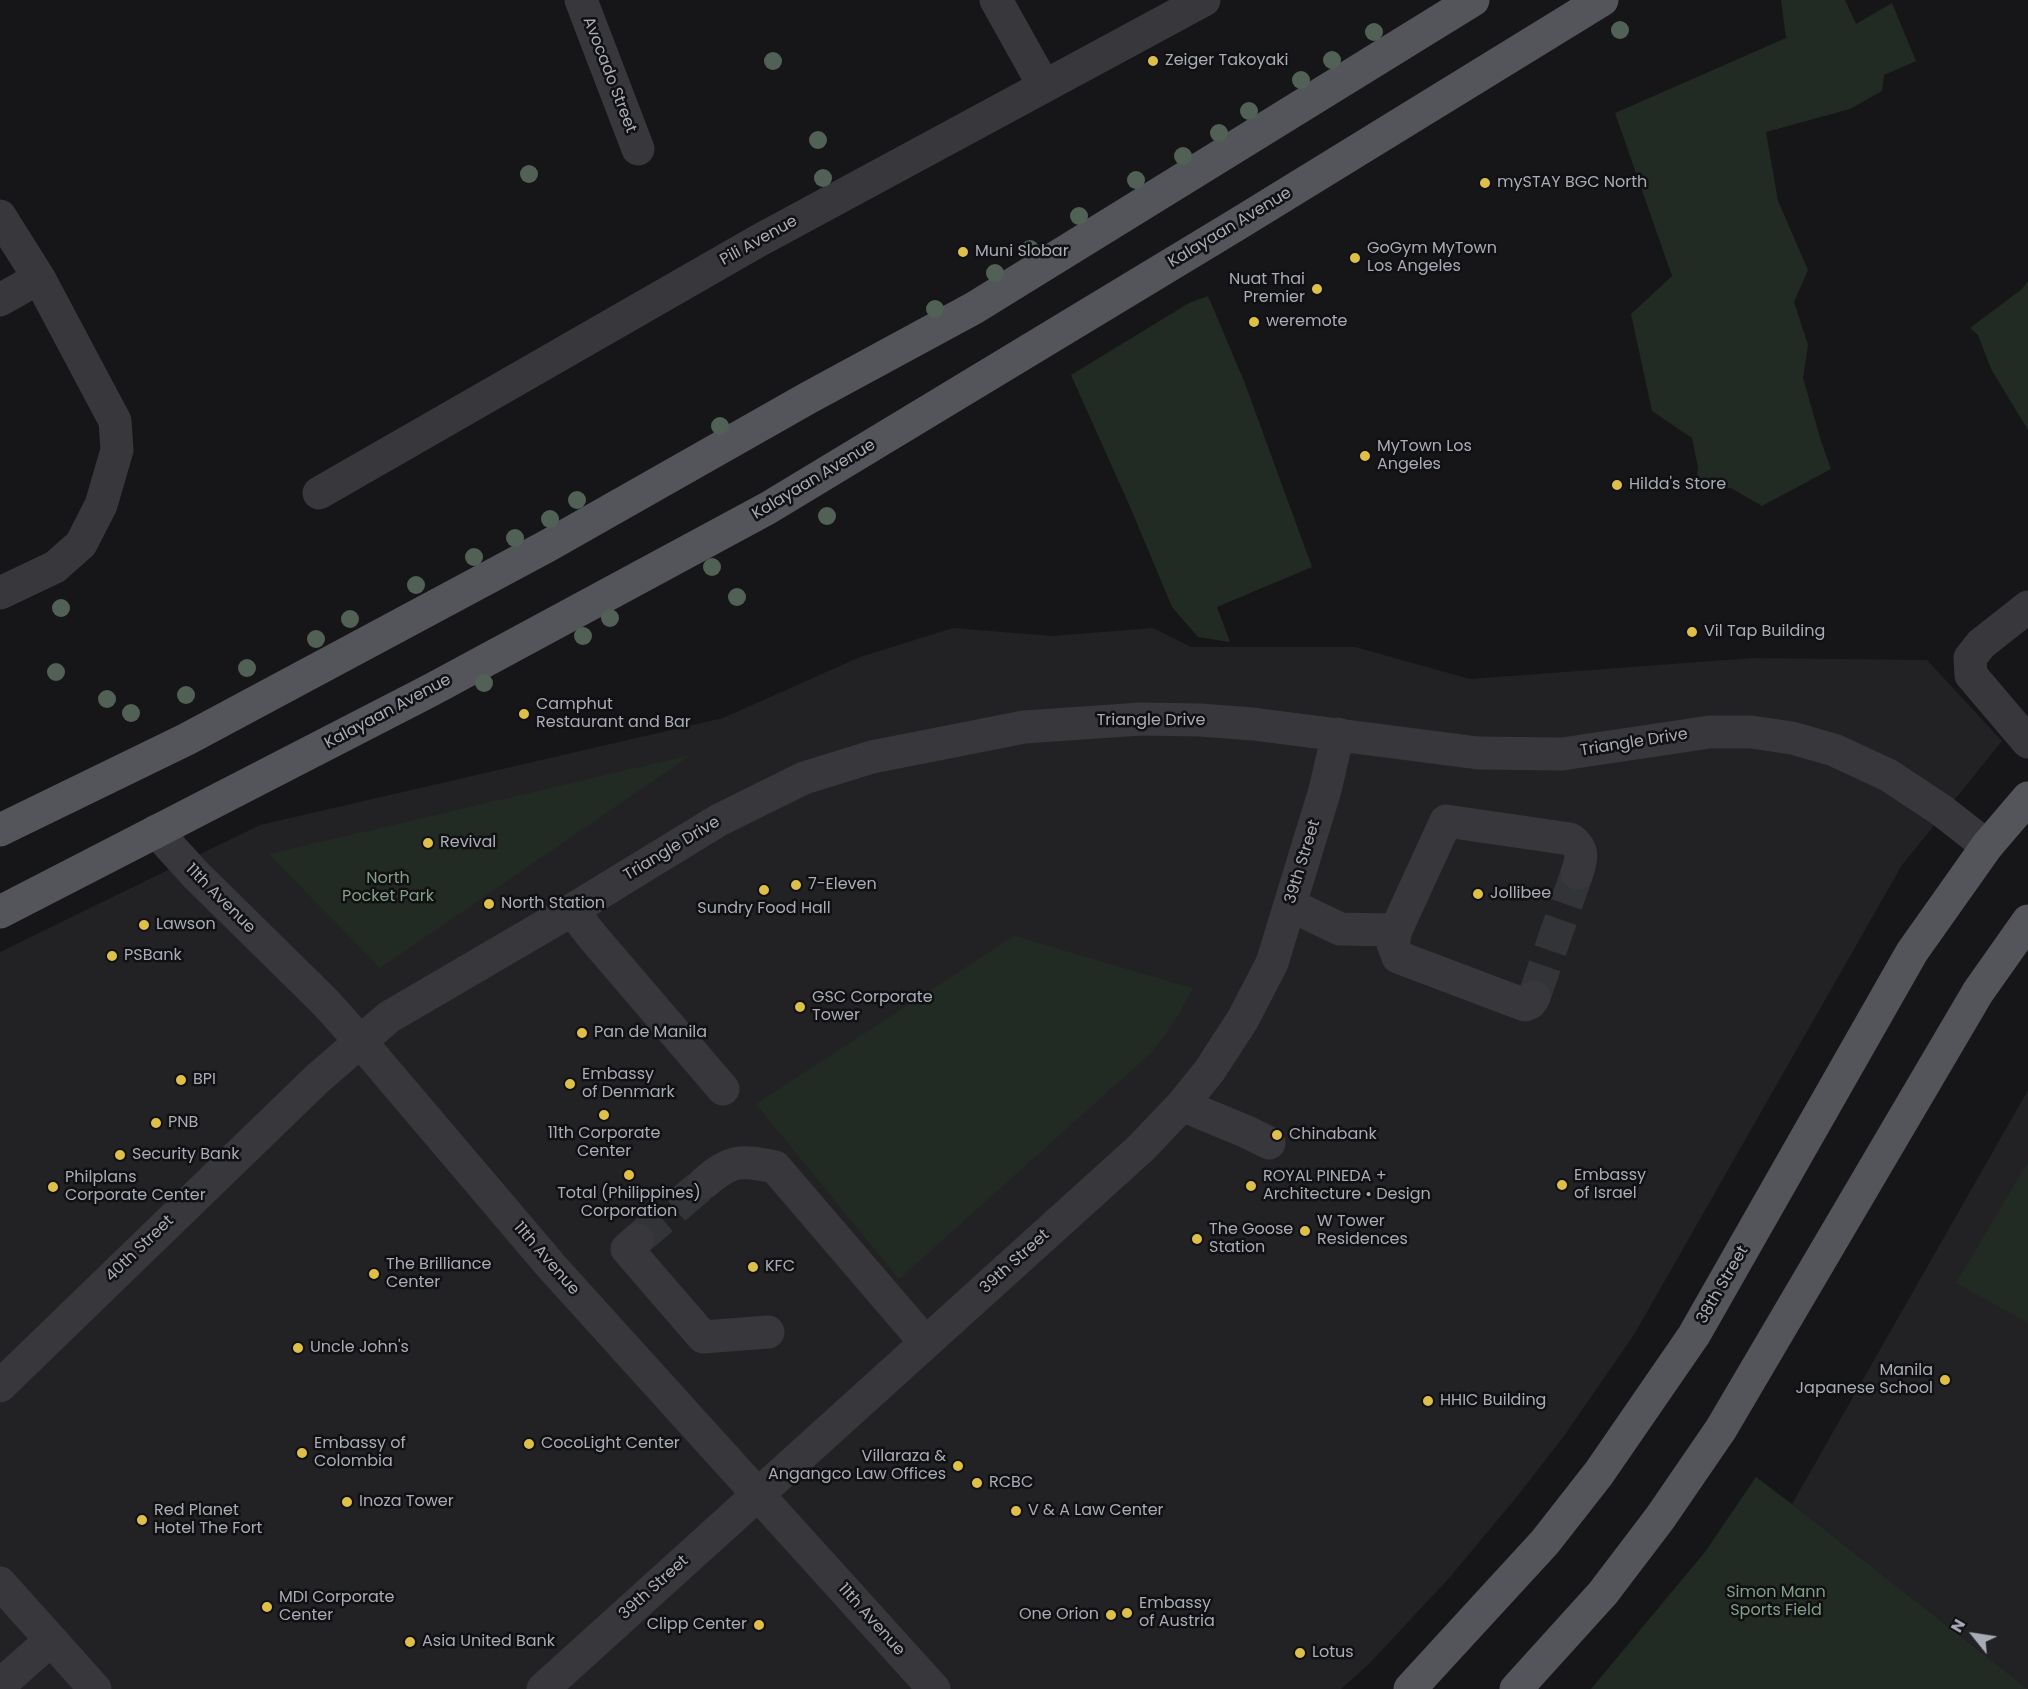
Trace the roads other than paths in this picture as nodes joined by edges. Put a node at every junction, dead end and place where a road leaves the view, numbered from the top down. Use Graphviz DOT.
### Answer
graph roads {
  1 [pos="581,0"];
  2 [pos="1204,0"];
  3 [pos="1473,0"];
  4 [pos="1602,0"];
  5 [pos="1002,11"];
  6 [pos="1044,86"];
  7 [pos="638,149"];
  8 [pos="0,216"];
  9 [pos="39,278"];
  10 [pos="0,300"];
  11 [pos="319,493"];
  12 [pos="0,593"];
  13 [pos="2028,607"];
  14 [pos="1338,734"];
  15 [pos="2028,741"];
  16 [pos="2028,798"];
  17 [pos="0,830"];
  18 [pos="156,831"];
  19 [pos="1987,846"];
  20 [pos="1577,873"];
  21 [pos="1290,905"];
  22 [pos="572,910"];
  23 [pos="0,912"];
  24 [pos="2028,921"];
  25 [pos="1396,930"];
  26 [pos="1533,997"];
  27 [pos="360,1041"];
  28 [pos="723,1089"];
  29 [pos="1182,1105"];
  30 [pos="1269,1143"];
  31 [pos="704,1183"];
  32 [pos="637,1240"];
  33 [pos="768,1332"];
  34 [pos="926,1342"];
  35 [pos="0,1386"];
  36 [pos="758,1494"];
  37 [pos="0,1583"];
  38 [pos="51,1640"];
  39 [pos="0,1685"];
  40 [pos="1520,1687"];
  41 [pos="95,1689"];
  42 [pos="543,1689"];
  43 [pos="934,1689"];
  44 [pos="1410,1689"];
  1 -- 7 [label="street, Avocado Street"];
  2 -- 6 [label="street, Pili Avenue"];
  3 -- 17 [label="main road"];
  4 -- 18 [label="main road, Kalayaan Avenue"];
  5 -- 6 [label="street"];
  6 -- 11 [label="street, Pili Avenue"];
  8 -- 9 [label="street"];
  9 -- 10 [label="street"];
  9 -- 12 [label="street"];
  13 -- 15 [label="street"];
  14 -- 19 [label="street, Triangle Drive"];
  14 -- 21 [label="street, 39th Street"];
  14 -- 22 [label="street, Triangle Drive"];
  16 -- 19 [label="main road, 38th Street"];
  18 -- 23 [label="main road, Kalayaan Avenue"];
  18 -- 27 [label="street, 11th Avenue"];
  19 -- 44 [label="main road, 38th Street"];
  20 -- 25 [label="street"];
  21 -- 25 [label="street"];
  21 -- 29 [label="street, 39th Street"];
  22 -- 27 [label="street, Triangle Drive"];
  22 -- 28 [label="street"];
  24 -- 40 [label="main road"];
  25 -- 26 [label="street"];
  27 -- 35 [label="street, 40th Street"];
  27 -- 36 [label="street, 11th Avenue"];
  29 -- 30 [label="street"];
  29 -- 34 [label="street, 39th Street"];
  31 -- 34 [label="street"];
  32 -- 33 [label="street"];
  34 -- 36 [label="street, 39th Street"];
  36 -- 42 [label="street, 39th Street"];
  36 -- 43 [label="street, 11th Avenue"];
  37 -- 38 [label="street"];
  38 -- 39 [label="street"];
  38 -- 41 [label="street"];
}
